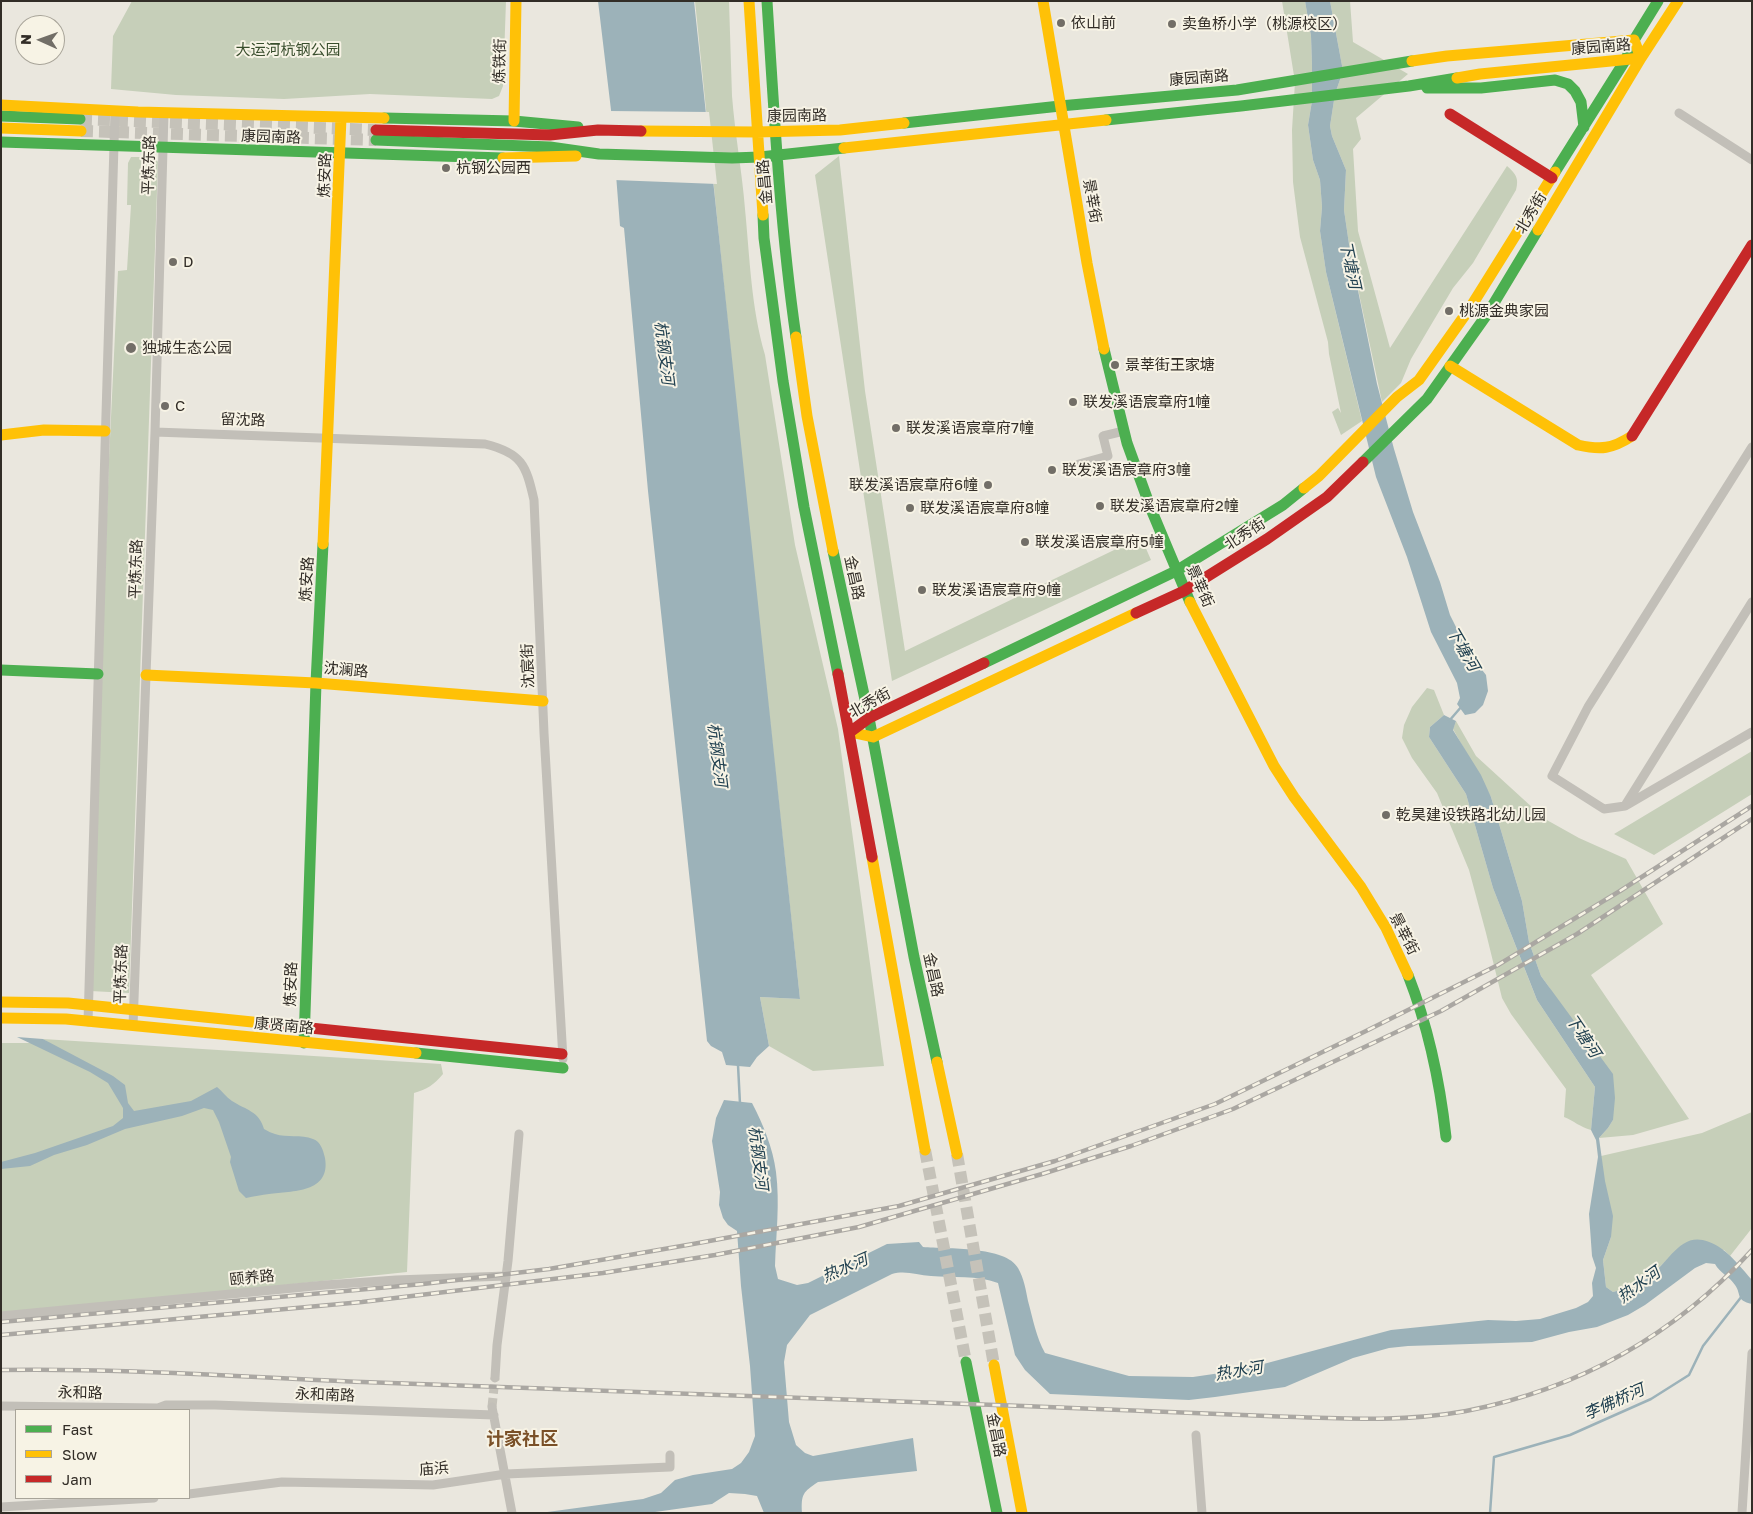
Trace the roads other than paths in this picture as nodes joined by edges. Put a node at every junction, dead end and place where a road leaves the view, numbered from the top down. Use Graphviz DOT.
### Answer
graph roads {
  1 [pos="516,1"];
  2 [pos="749,1"];
  3 [pos="768,1"];
  4 [pos="1043,1"];
  5 [pos="1658,1"];
  6 [pos="1678,1"];
  7 [pos="1634,40"];
  8 [pos="1641,58"];
  9 [pos="1626,59"];
  10 [pos="1409,86"];
  11 [pos="1,105"];
  12 [pos="1060,106"];
  13 [pos="115,111"];
  14 [pos="164,113"];
  15 [pos="1450,114"];
  16 [pos="1679,114"];
  17 [pos="1,116"];
  18 [pos="341,118"];
  19 [pos="80,119"];
  20 [pos="514,121"];
  21 [pos="1063,124"];
  22 [pos="1584,127"];
  23 [pos="1,128"];
  24 [pos="598,130"];
  25 [pos="81,131"];
  26 [pos="756,132"];
  27 [pos="775,132"];
  28 [pos="1,142"];
  29 [pos="114,146"];
  30 [pos="164,148"];
  31 [pos="340,154"];
  32 [pos="599,154"];
  33 [pos="778,156"];
  34 [pos="760,157"];
  35 [pos="1752,160"];
  36 [pos="1552,178"];
  37 [pos="1752,245"];
  38 [pos="1450,366"];
  39 [pos="105,431"];
  40 [pos="1124,431"];
  41 [pos="155,432"];
  42 [pos="1,435"];
  43 [pos="329,438"];
  44 [pos="1752,447"];
  45 [pos="1079,464"];
  46 [pos="1176,570"];
  47 [pos="1184,591"];
  48 [pos="1752,602"];
  49 [pos="1,670"];
  50 [pos="98,674"];
  51 [pos="146,676"];
  52 [pos="316,683"];
  53 [pos="543,701"];
  54 [pos="869,718"];
  55 [pos="850,732"];
  56 [pos="1752,732"];
  57 [pos="873,737"];
  58 [pos="1625,806"];
  59 [pos="1,1002"];
  60 [pos="88,1005"];
  61 [pos="133,1010"];
  62 [pos="1,1018"];
  63 [pos="88,1022"];
  64 [pos="132,1026"];
  65 [pos="305,1027"];
  66 [pos="304,1043"];
  67 [pos="562,1054"];
  68 [pos="563,1068"];
  69 [pos="519,1134"];
  70 [pos="1446,1137"];
  71 [pos="925,1150"];
  72 [pos="958,1154"];
  73 [pos="506,1276"];
  74 [pos="1,1316"];
  75 [pos="1752,1353"];
  76 [pos="966,1362"];
  77 [pos="994,1365"];
  78 [pos="495,1378"];
  79 [pos="1,1406"];
  80 [pos="157,1409"];
  81 [pos="1196,1435"];
  82 [pos="670,1456"];
  83 [pos="506,1474"];
  84 [pos="190,1494"];
  85 [pos="137,1499"];
  86 [pos="1,1507"];
  87 [pos="512,1510"];
  88 [pos="997,1513"];
  89 [pos="1022,1513"];
  90 [pos="1202,1513"];
  91 [pos="1742,1513"];
  1 -- 20 [label="main road, 炼铁街"];
  2 -- 26 [label="main road, 金昌路"];
  3 -- 27 [label="main road, 金昌路"];
  4 -- 12 [label="main road, 景莘街"];
  5 -- 7 [label="main road, 北秀街"];
  6 -- 8 [label="main road, 北秀街"];
  7 -- 8 [label="main road, 康园南路"];
  7 -- 9 [label="main road, 北秀街"];
  7 -- 12 [label="main road, 康园南路"];
  8 -- 9 [label="main road, 康园南路"];
  8 -- 38 [label="main road, 北秀街"];
  9 -- 10 [label="main road, 康园南路"];
  9 -- 22 [label="main road, 北秀街"];
  10 -- 21 [label="main road, 康园南路"];
  10 -- 22 [label="main road"];
  11 -- 13 [label="main road, 康园南路"];
  12 -- 21 [label="main road, 景莘街"];
  12 -- 27 [label="main road, 康园南路"];
  13 -- 14 [label="main road, 康园南路"];
  13 -- 29 [label="street"];
  14 -- 18 [label="main road, 康园南路"];
  14 -- 30 [label="street, 平炼东路"];
  15 -- 36 [label="main road"];
  16 -- 35 [label="street"];
  17 -- 19 [label="main road"];
  18 -- 20 [label="main road, 康园南路"];
  18 -- 31 [label="main road, 炼安路"];
  20 -- 24 [label="main road, 康园南路"];
  21 -- 33 [label="main road, 康园南路"];
  21 -- 40 [label="main road, 景莘街"];
  22 -- 36 [label="main road, 北秀街"];
  23 -- 25 [label="main road"];
  24 -- 26 [label="main road, 康园南路"];
  24 -- 32 [label="main road, 康园南路"];
  26 -- 27 [label="main road, 康园南路"];
  26 -- 34 [label="main road, 金昌路"];
  27 -- 33 [label="main road, 金昌路"];
  28 -- 29 [label="main road, 康园南路"];
  29 -- 30 [label="main road, 康园南路"];
  29 -- 39 [label="street"];
  30 -- 31 [label="main road, 康园南路"];
  30 -- 41 [label="street, 平炼东路"];
  31 -- 32 [label="main road, 康园南路"];
  31 -- 43 [label="main road, 炼安路"];
  32 -- 34 [label="main road, 康园南路"];
  33 -- 34 [label="main road, 康园南路"];
  33 -- 54 [label="main road, 金昌路"];
  34 -- 55 [label="main road, 金昌路"];
  36 -- 46 [label="main road, 北秀街"];
  37 -- 38 [label="main road"];
  38 -- 47 [label="main road, 北秀街"];
  39 -- 42 [label="main road"];
  39 -- 50 [label="street"];
  40 -- 45 [label="street"];
  40 -- 46 [label="main road, 景莘街"];
  41 -- 43 [label="street, 留沈路"];
  41 -- 51 [label="street, 平炼东路"];
  43 -- 52 [label="main road, 炼安路"];
  43 -- 53 [label="street, 沈宸街"];
  44 -- 58 [label="street"];
  46 -- 47 [label="main road, 景莘街"];
  46 -- 54 [label="main road, 北秀街"];
  47 -- 57 [label="main road, 北秀街"];
  47 -- 70 [label="main road, 景莘街"];
  48 -- 58 [label="street"];
  49 -- 50 [label="main road"];
  50 -- 60 [label="street"];
  51 -- 52 [label="main road, 沈澜路"];
  51 -- 61 [label="street, 平炼东路"];
  52 -- 53 [label="main road, 沈澜路"];
  52 -- 65 [label="main road, 炼安路"];
  53 -- 67 [label="street, 沈宸街"];
  54 -- 55 [label="main road, 北秀街"];
  54 -- 57 [label="main road, 金昌路"];
  55 -- 57 [label="main road, 北秀街"];
  55 -- 71 [label="main road, 金昌路"];
  56 -- 58 [label="street"];
  57 -- 72 [label="main road, 金昌路"];
  59 -- 60 [label="main road, 康贤南路"];
  60 -- 61 [label="main road, 康贤南路"];
  60 -- 63 [label="street"];
  61 -- 64 [label="street, 平炼东路"];
  61 -- 65 [label="main road, 康贤南路"];
  62 -- 63 [label="main road, 康贤南路"];
  63 -- 64 [label="main road, 康贤南路"];
  64 -- 66 [label="main road, 康贤南路"];
  65 -- 66 [label="main road, 炼安路"];
  65 -- 67 [label="main road, 康贤南路"];
  66 -- 68 [label="main road, 康贤南路"];
  67 -- 68 [label="street, 沈宸街"];
  69 -- 73 [label="street"];
  73 -- 74 [label="street, 颐养路"];
  73 -- 78 [label="street"];
  75 -- 91 [label="street"];
  76 -- 88 [label="main road, 金昌路"];
  77 -- 89 [label="main road, 金昌路"];
  79 -- 80 [label="street, 永和路"];
  80 -- 83 [label="street, 永和南路"];
  81 -- 90 [label="street"];
  82 -- 83 [label="street, 庙浜"];
  83 -- 84 [label="street, 庙浜"];
  83 -- 87 [label="street"];
  85 -- 86 [label="street"];
}
